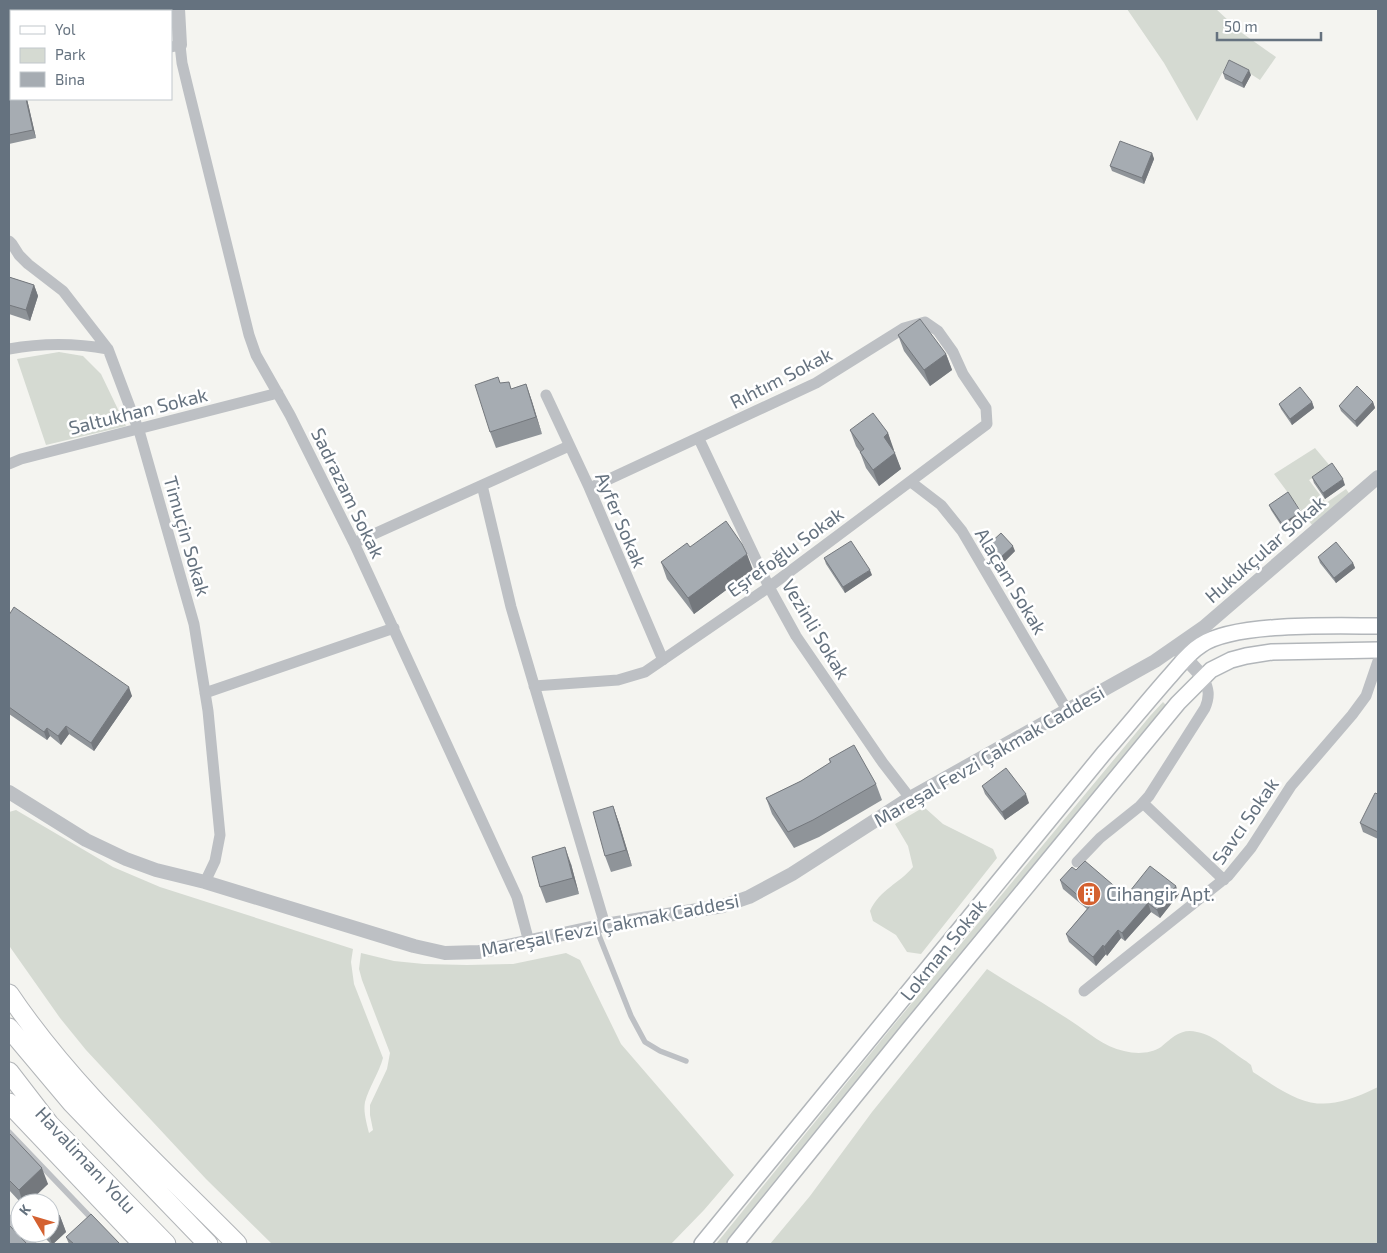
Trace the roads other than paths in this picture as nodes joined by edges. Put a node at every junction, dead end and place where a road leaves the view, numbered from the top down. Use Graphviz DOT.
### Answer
graph roads {
  1 [pos="178,9"];
  2 [pos="176,46"];
  3 [pos="10,245"];
  4 [pos="9,348"];
  5 [pos="108,349"];
  6 [pos="963,374"];
  7 [pos="278,393"];
  8 [pos="546,395"];
  9 [pos="138,428"];
  10 [pos="699,439"];
  11 [pos="569,446"];
  12 [pos="9,464"];
  13 [pos="1378,477"];
  14 [pos="911,482"];
  15 [pos="482,485"];
  16 [pos="590,488"];
  17 [pos="354,543"];
  18 [pos="769,587"];
  19 [pos="1378,626"];
  20 [pos="394,628"];
  21 [pos="1378,650"];
  22 [pos="1181,653"];
  23 [pos="663,660"];
  24 [pos="1378,661"];
  25 [pos="1202,677"];
  26 [pos="534,686"];
  27 [pos="205,693"];
  28 [pos="1067,710"];
  29 [pos="9,792"];
  30 [pos="910,798"];
  31 [pos="1143,803"];
  32 [pos="1077,862"];
  33 [pos="1224,880"];
  34 [pos="206,882"];
  35 [pos="601,927"];
  36 [pos="529,942"];
  37 [pos="1084,991"];
  38 [pos="9,994"];
  39 [pos="9,1028"];
  40 [pos="686,1061"];
  41 [pos="9,1072"];
  42 [pos="9,1103"];
  43 [pos="9,1132"];
  44 [pos="96,1224"];
  45 [pos="143,1244"];
  46 [pos="166,1244"];
  47 [pos="208,1244"];
  48 [pos="237,1244"];
  49 [pos="702,1244"];
  50 [pos="735,1244"];
  1 -- 2 [label="street"];
  2 -- 7 [label="street, Sadrazam Sokak"];
  3 -- 5 [label="street, Timuçin Sokak"];
  4 -- 5 [label="street"];
  5 -- 9 [label="street, Timuçin Sokak"];
  6 -- 10 [label="street, Rıhtım Sokak"];
  6 -- 14 [label="street, Eşrefoğlu Sokak"];
  7 -- 9 [label="street, Saltukhan Sokak"];
  7 -- 17 [label="street, Sadrazam Sokak"];
  8 -- 11 [label="street, Ayfer Sokak"];
  9 -- 12 [label="street, Saltukhan Sokak"];
  9 -- 27 [label="street, Timuçin Sokak"];
  10 -- 16 [label="street, Rıhtım Sokak"];
  10 -- 18 [label="street, Vezinli Sokak"];
  11 -- 15 [label="street"];
  11 -- 16 [label="street, Ayfer Sokak"];
  13 -- 22 [label="street, Hukukçular Sokak"];
  14 -- 18 [label="street, Eşrefoğlu Sokak"];
  14 -- 28 [label="street, Alaçam Sokak"];
  15 -- 17 [label="street"];
  15 -- 26 [label="street"];
  16 -- 23 [label="street, Ayfer Sokak"];
  17 -- 20 [label="street, Sadrazam Sokak"];
  18 -- 23 [label="street, Eşrefoğlu Sokak"];
  18 -- 30 [label="street, Vezinli Sokak"];
  19 -- 22 [label="main road, Mareşal Fevzi Çakmak Caddesi"];
  20 -- 27 [label="street"];
  20 -- 36 [label="street, Sadrazam Sokak"];
  21 -- 25 [label="main road"];
  22 -- 25 [label="street"];
  22 -- 28 [label="street, Mareşal Fevzi Çakmak Caddesi"];
  22 -- 49 [label="main road, Lokman Sokak"];
  23 -- 26 [label="street, Eşrefoğlu Sokak"];
  24 -- 33 [label="street, Savcı Sokak"];
  25 -- 31 [label="street"];
  25 -- 50 [label="main road, Lokman Sokak"];
  26 -- 35 [label="street"];
  27 -- 34 [label="street, Timuçin Sokak"];
  28 -- 30 [label="street, Mareşal Fevzi Çakmak Caddesi"];
  29 -- 34 [label="street, Mareşal Fevzi Çakmak Caddesi"];
  30 -- 35 [label="street, Mareşal Fevzi Çakmak Caddesi"];
  31 -- 32 [label="street"];
  31 -- 33 [label="street"];
  33 -- 37 [label="street, Savcı Sokak"];
  34 -- 36 [label="street, Mareşal Fevzi Çakmak Caddesi"];
  35 -- 36 [label="street, Mareşal Fevzi Çakmak Caddesi"];
  35 -- 40 [label="lane"];
  38 -- 48 [label="highway"];
  39 -- 47 [label="highway"];
  41 -- 46 [label="highway, Havalimanı Yolu"];
  42 -- 45 [label="highway"];
  43 -- 44 [label="lane"];
}
